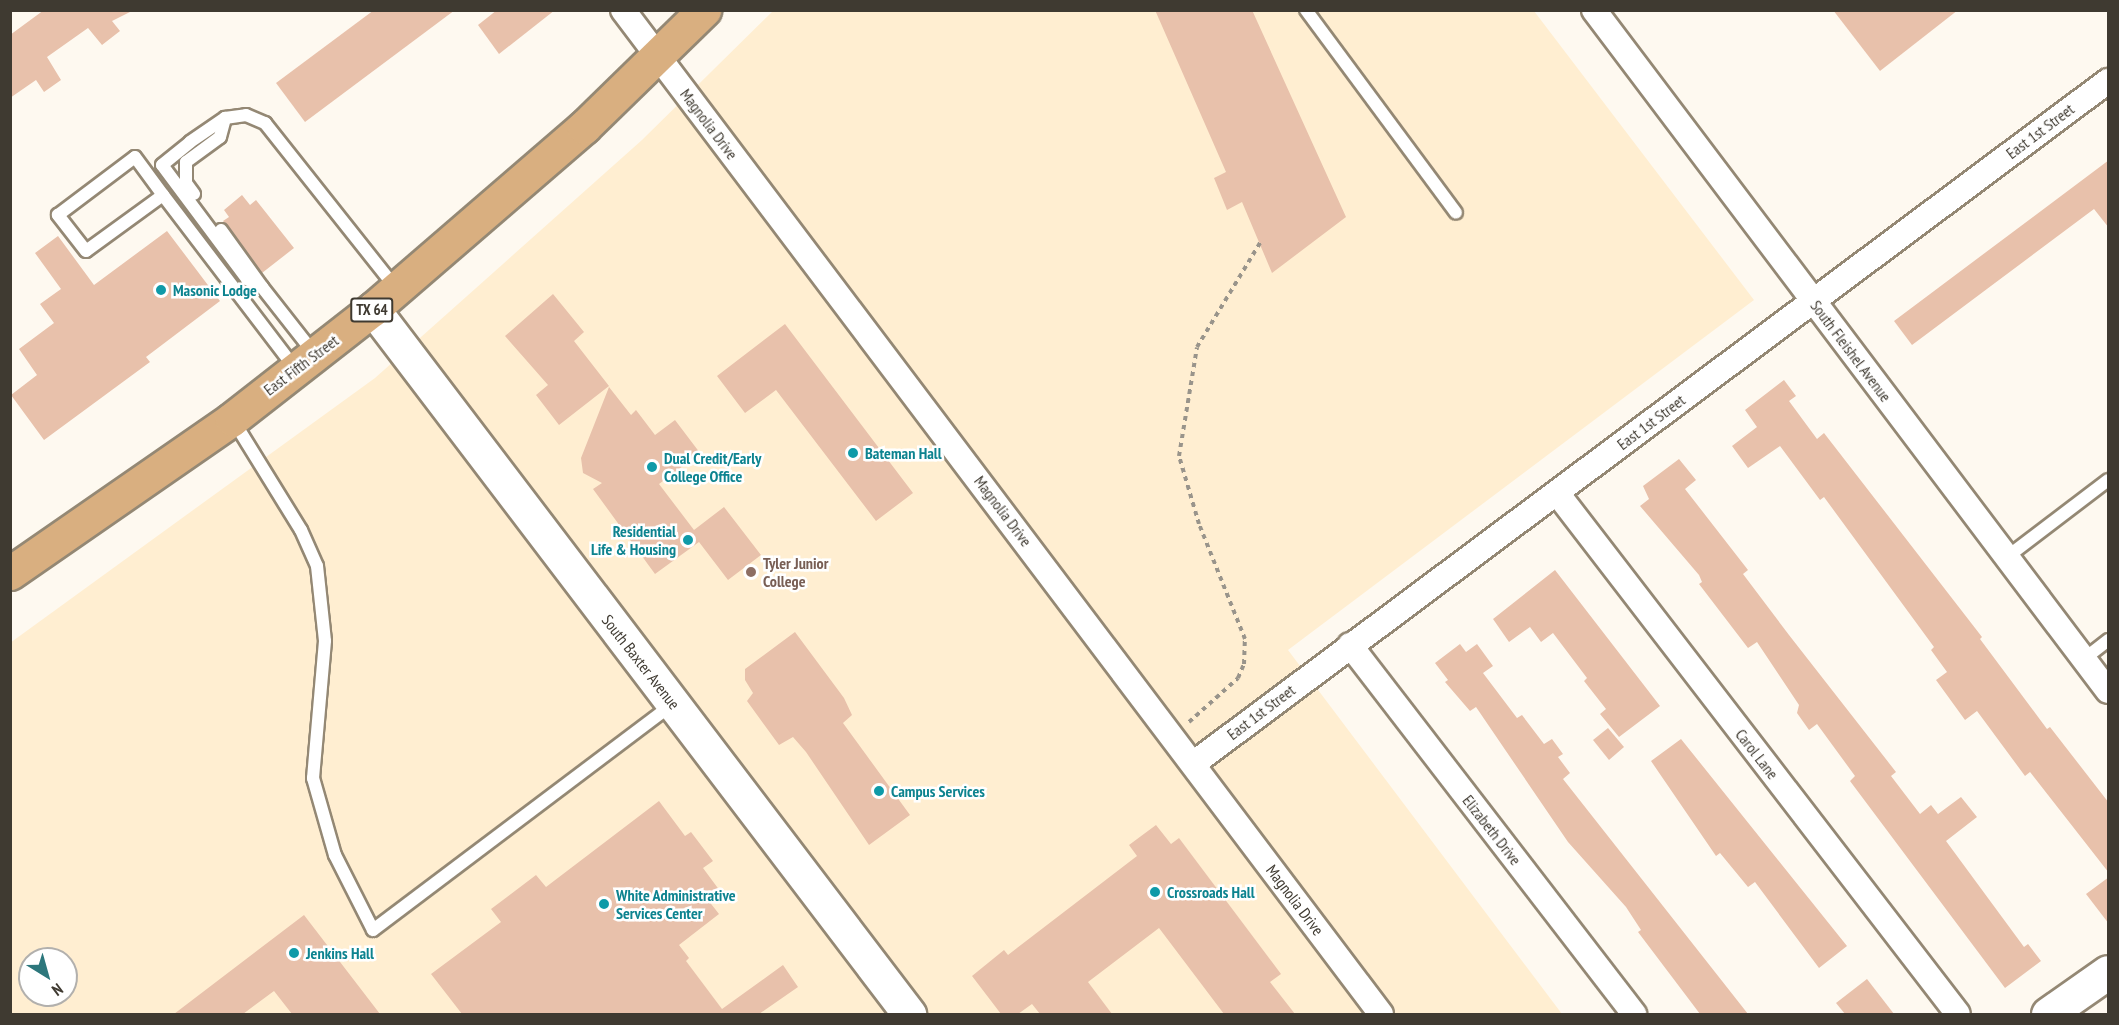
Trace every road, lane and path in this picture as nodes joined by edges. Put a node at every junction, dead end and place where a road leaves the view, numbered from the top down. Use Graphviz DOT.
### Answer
graph roads {
  1 [pos="623,10"];
  2 [pos="704,10"];
  3 [pos="1306,10"];
  4 [pos="1594,10"];
  5 [pos="658,57"];
  6 [pos="2109,81"];
  7 [pos="225,118"];
  8 [pos="163,195"];
  9 [pos="1456,213"];
  10 [pos="1260,243"];
  11 [pos="262,287"];
  12 [pos="385,299"];
  13 [pos="1814,301"];
  14 [pos="305,361"];
  15 [pos="232,419"];
  16 [pos="2109,480"];
  17 [pos="1557,493"];
  18 [pos="2007,557"];
  19 [pos="10,573"];
  20 [pos="2109,640"];
  21 [pos="1350,645"];
  22 [pos="2084,659"];
  23 [pos="2109,691"];
  24 [pos="673,704"];
  25 [pos="1172,735"];
  26 [pos="1193,764"];
  27 [pos="2109,972"];
  28 [pos="909,1014"];
  29 [pos="1381,1014"];
  30 [pos="1634,1014"];
  31 [pos="1958,1014"];
  32 [pos="2048,1014"];
  1 -- 5 [label="street, Magnolia Drive"];
  2 -- 5 [label="main road, East Fifth Street / TX 64"];
  3 -- 9 [label="lane"];
  4 -- 13 [label="street, South Fleishel Avenue"];
  5 -- 12 [label="main road, East Fifth Street / TX 64"];
  5 -- 25 [label="street, Magnolia Drive"];
  6 -- 13 [label="street, East 1st Street"];
  7 -- 11 [label="lane"];
  7 -- 11 [label="lane"];
  7 -- 12 [label="lane"];
  8 -- 8 [label="lane"];
  8 -- 14 [label="lane"];
  10 -- 25 [label="path"];
  11 -- 14 [label="lane"];
  12 -- 14 [label="main road, East Fifth Street / TX 64"];
  12 -- 24 [label="street, South Baxter Avenue"];
  13 -- 17 [label="street, East 1st Street"];
  13 -- 18 [label="street, South Fleishel Avenue"];
  14 -- 15 [label="main road, East Fifth Street / TX 64"];
  15 -- 19 [label="main road, East Fifth Street / TX 64"];
  15 -- 24 [label="lane"];
  16 -- 18 [label="lane"];
  17 -- 21 [label="street, East 1st Street"];
  17 -- 31 [label="street, Carol Lane"];
  18 -- 22 [label="street, South Fleishel Avenue"];
  20 -- 22 [label="lane"];
  21 -- 26 [label="street, East 1st Street"];
  21 -- 30 [label="street, Elizabeth Drive"];
  22 -- 23 [label="street, South Fleishel Avenue"];
  24 -- 28 [label="street, South Baxter Avenue"];
  25 -- 26 [label="street, Magnolia Drive"];
  26 -- 29 [label="street, Magnolia Drive"];
  27 -- 32 [label="street"];
}
